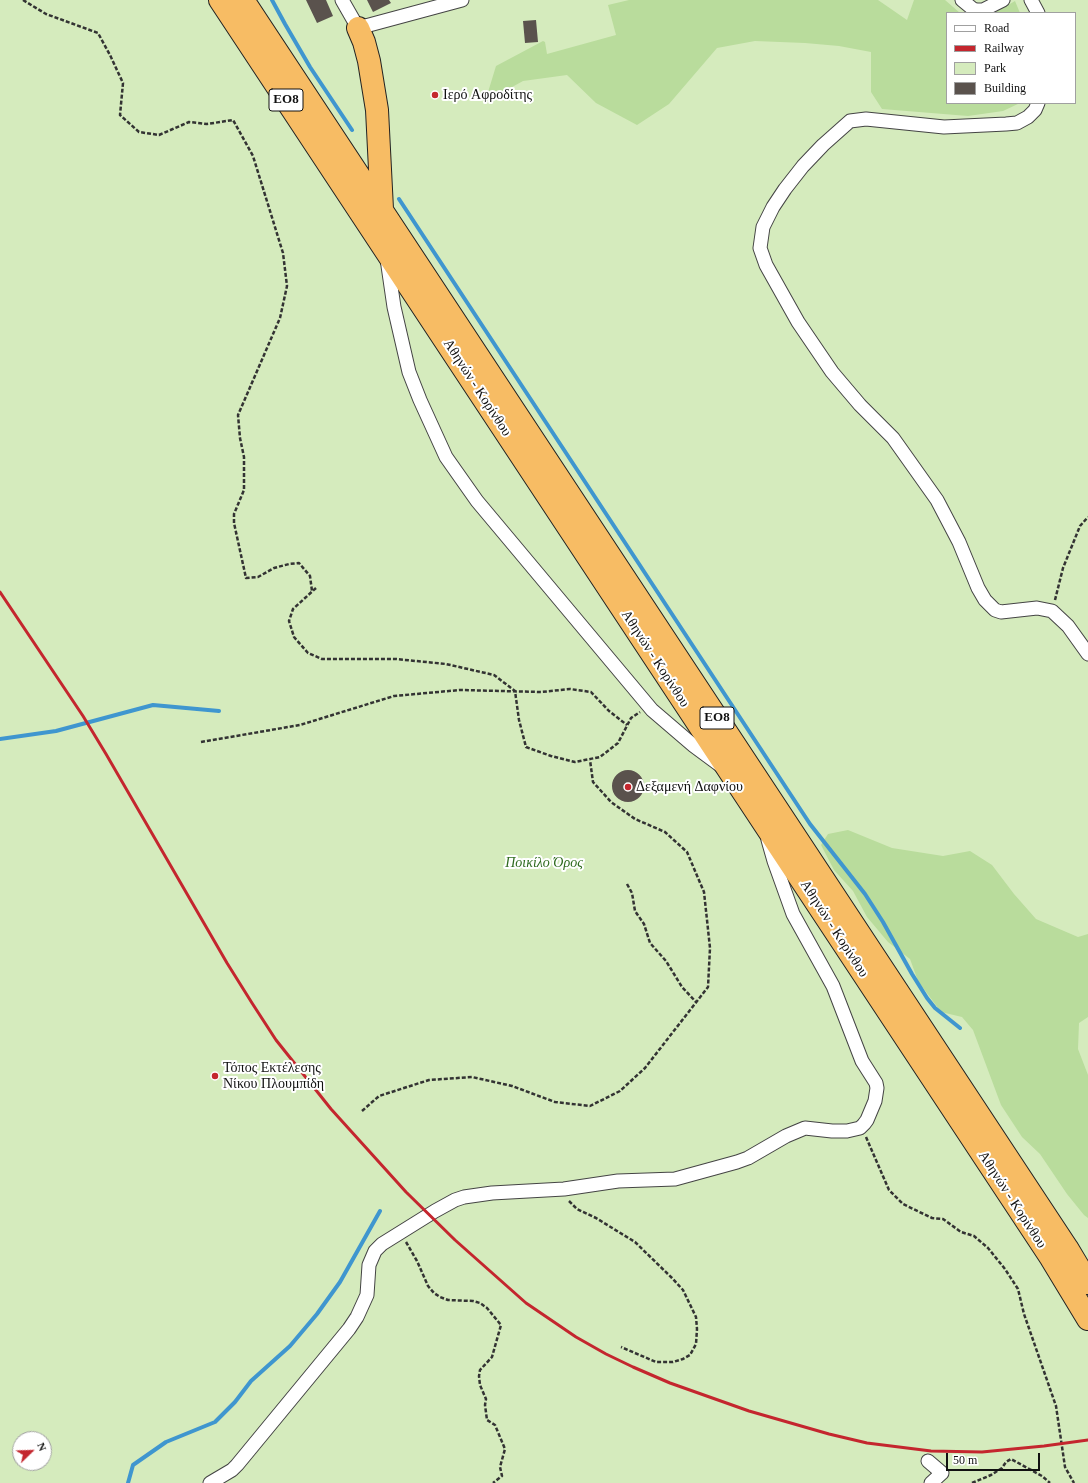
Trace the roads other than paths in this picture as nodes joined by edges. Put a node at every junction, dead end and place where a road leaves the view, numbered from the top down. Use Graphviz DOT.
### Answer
graph roads {
  1 [pos="220,0"];
  2 [pos="243,0"];
  3 [pos="342,0"];
  4 [pos="462,0"];
  5 [pos="962,0"];
  6 [pos="1003,0"];
  7 [pos="1031,0"];
  8 [pos="1037,12"];
  9 [pos="358,28"];
  10 [pos="1038,104"];
  11 [pos="382,209"];
  12 [pos="386,252"];
  13 [pos="1088,654"];
  14 [pos="729,771"];
  15 [pos="763,823"];
  16 [pos="1088,1283"];
  17 [pos="1088,1319"];
  18 [pos="928,1461"];
  19 [pos="210,1483"];
  20 [pos="931,1483"];
  1 -- 12 [label="highway, Αθηνών - Κορίνθου / ΕΟ8"];
  2 -- 11 [label="highway, Αθηνών - Κορίνθου / ΕΟ8"];
  3 -- 9 [label="street"];
  4 -- 9 [label="street"];
  5 -- 6 [label="street"];
  7 -- 8 [label="street"];
  9 -- 11 [label="highway"];
  10 -- 13 [label="street"];
  11 -- 16 [label="highway, Αθηνών - Κορίνθου / ΕΟ8"];
  12 -- 14 [label="highway, Αθηνών - Κορίνθου / ΕΟ8"];
  12 -- 14 [label="street"];
  14 -- 15 [label="highway, Αθηνών - Κορίνθου / ΕΟ8"];
  15 -- 17 [label="highway, Αθηνών - Κορίνθου / ΕΟ8"];
  15 -- 19 [label="street"];
  18 -- 20 [label="street"];
}
